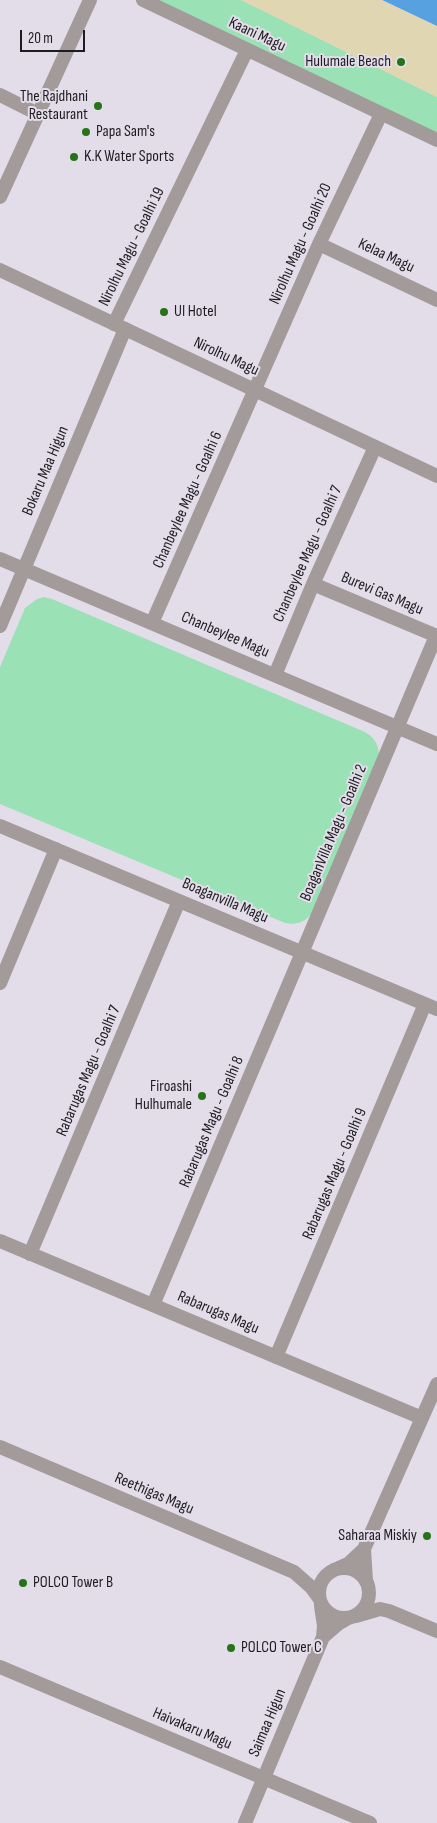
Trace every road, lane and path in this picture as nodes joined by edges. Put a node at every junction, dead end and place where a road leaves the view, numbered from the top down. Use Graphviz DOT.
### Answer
graph roads {
  1 [pos="90,0"];
  2 [pos="143,0"];
  3 [pos="247,50"];
  4 [pos="0,96"];
  5 [pos="38,114"];
  6 [pos="381,114"];
  7 [pos="437,140"];
  8 [pos="0,197"];
  9 [pos="319,244"];
  10 [pos="1,272"];
  11 [pos="437,300"];
  12 [pos="119,327"];
  13 [pos="256,390"];
  14 [pos="375,446"];
  15 [pos="437,476"];
  16 [pos="0,559"];
  17 [pos="24,570"];
  18 [pos="313,584"];
  19 [pos="152,623"];
  20 [pos="0,626"];
  21 [pos="437,636"];
  22 [pos="275,675"];
  23 [pos="398,727"];
  24 [pos="437,744"];
  25 [pos="0,826"];
  26 [pos="56,849"];
  27 [pos="180,901"];
  28 [pos="302,953"];
  29 [pos="0,982"];
  30 [pos="431,1007"];
  31 [pos="0,1241"];
  32 [pos="30,1254"];
  33 [pos="153,1305"];
  34 [pos="276,1357"];
  35 [pos="437,1384"];
  36 [pos="422,1418"];
  37 [pos="0,1448"];
  38 [pos="364,1549"];
  39 [pos="335,1570"];
  40 [pos="294,1572"];
  41 [pos="366,1581"];
  42 [pos="320,1602"];
  43 [pos="352,1617"];
  44 [pos="437,1632"];
  45 [pos="323,1637"];
  46 [pos="0,1666"];
  47 [pos="264,1778"];
  48 [pos="245,1823"];
  49 [pos="370,1823"];
  1 -- 5 [label="street"];
  2 -- 3 [label="street, Kaani Magu"];
  3 -- 6 [label="street, Kaani Magu"];
  3 -- 12 [label="street, Nirolhu Magu - Goalhi 19"];
  4 -- 5 [label="street"];
  5 -- 8 [label="street"];
  6 -- 7 [label="street, Kaani Magu"];
  6 -- 9 [label="street, Nirolhu Magu - Goalhi 20"];
  9 -- 11 [label="street, Kelaa Magu"];
  9 -- 13 [label="street, Nirolhu Magu - Goalhi 20"];
  10 -- 12 [label="street, Nirolhu Magu"];
  12 -- 13 [label="street, Nirolhu Magu"];
  12 -- 17 [label="street, Bokaru Maa Higun"];
  13 -- 14 [label="street, Nirolhu Magu"];
  13 -- 19 [label="street, Chanbeylee Magu - Goalhi 6"];
  14 -- 15 [label="street, Nirolhu Magu"];
  14 -- 18 [label="street, Chanbeylee Magu - Goalhi 7"];
  16 -- 17 [label="street, Chanbeylee Magu"];
  17 -- 19 [label="street, Chanbeylee Magu"];
  17 -- 20 [label="street, Bokaru Maa Higun"];
  18 -- 21 [label="street, Burevi Gas Magu"];
  18 -- 22 [label="street, Chanbeylee Magu - Goalhi 7"];
  19 -- 22 [label="street, Chanbeylee Magu"];
  21 -- 23 [label="street, BoaganVilla Magu - Goalhi 2"];
  22 -- 23 [label="street, Chanbeylee Magu"];
  23 -- 24 [label="street, Chanbeylee Magu"];
  23 -- 28 [label="street, BoaganVilla Magu - Goalhi 2"];
  25 -- 26 [label="street, Boaganvilla Magu"];
  26 -- 27 [label="street, Boaganvilla Magu"];
  26 -- 29 [label="street"];
  27 -- 28 [label="street, Boaganvilla Magu"];
  27 -- 32 [label="street, Rabarugas Magu - Goalhi 7"];
  28 -- 30 [label="street, Boaganvilla Magu"];
  28 -- 33 [label="street, Rabarugas Magu - Goalhi 8"];
  30 -- 34 [label="street, Rabarugas Magu - Goalhi 9"];
  31 -- 32 [label="street, Rabarugas Magu"];
  32 -- 33 [label="street, Rabarugas Magu"];
  33 -- 34 [label="street, Rabarugas Magu"];
  34 -- 36 [label="street, Rabarugas Magu"];
  35 -- 36 [label="street"];
  36 -- 38 [label="street"];
  37 -- 40 [label="street, Reethigas Magu"];
  38 -- 39 [label="street"];
  38 -- 41 [label="street"];
  39 -- 40 [label="street, Reethigas Magu"];
  39 -- 41 [label="street"];
  39 -- 42 [label="street"];
  40 -- 42 [label="street, Reethigas Magu"];
  41 -- 43 [label="street"];
  42 -- 43 [label="street"];
  42 -- 45 [label="street, Saimaa Higun"];
  43 -- 44 [label="street"];
  43 -- 45 [label="street, Saimaa Higun"];
  45 -- 47 [label="street, Saimaa Higun"];
  46 -- 47 [label="street, Haivakaru Magu"];
  47 -- 48 [label="street, Saimaa Higun"];
  47 -- 49 [label="street, Haivakaru Magu"];
}
